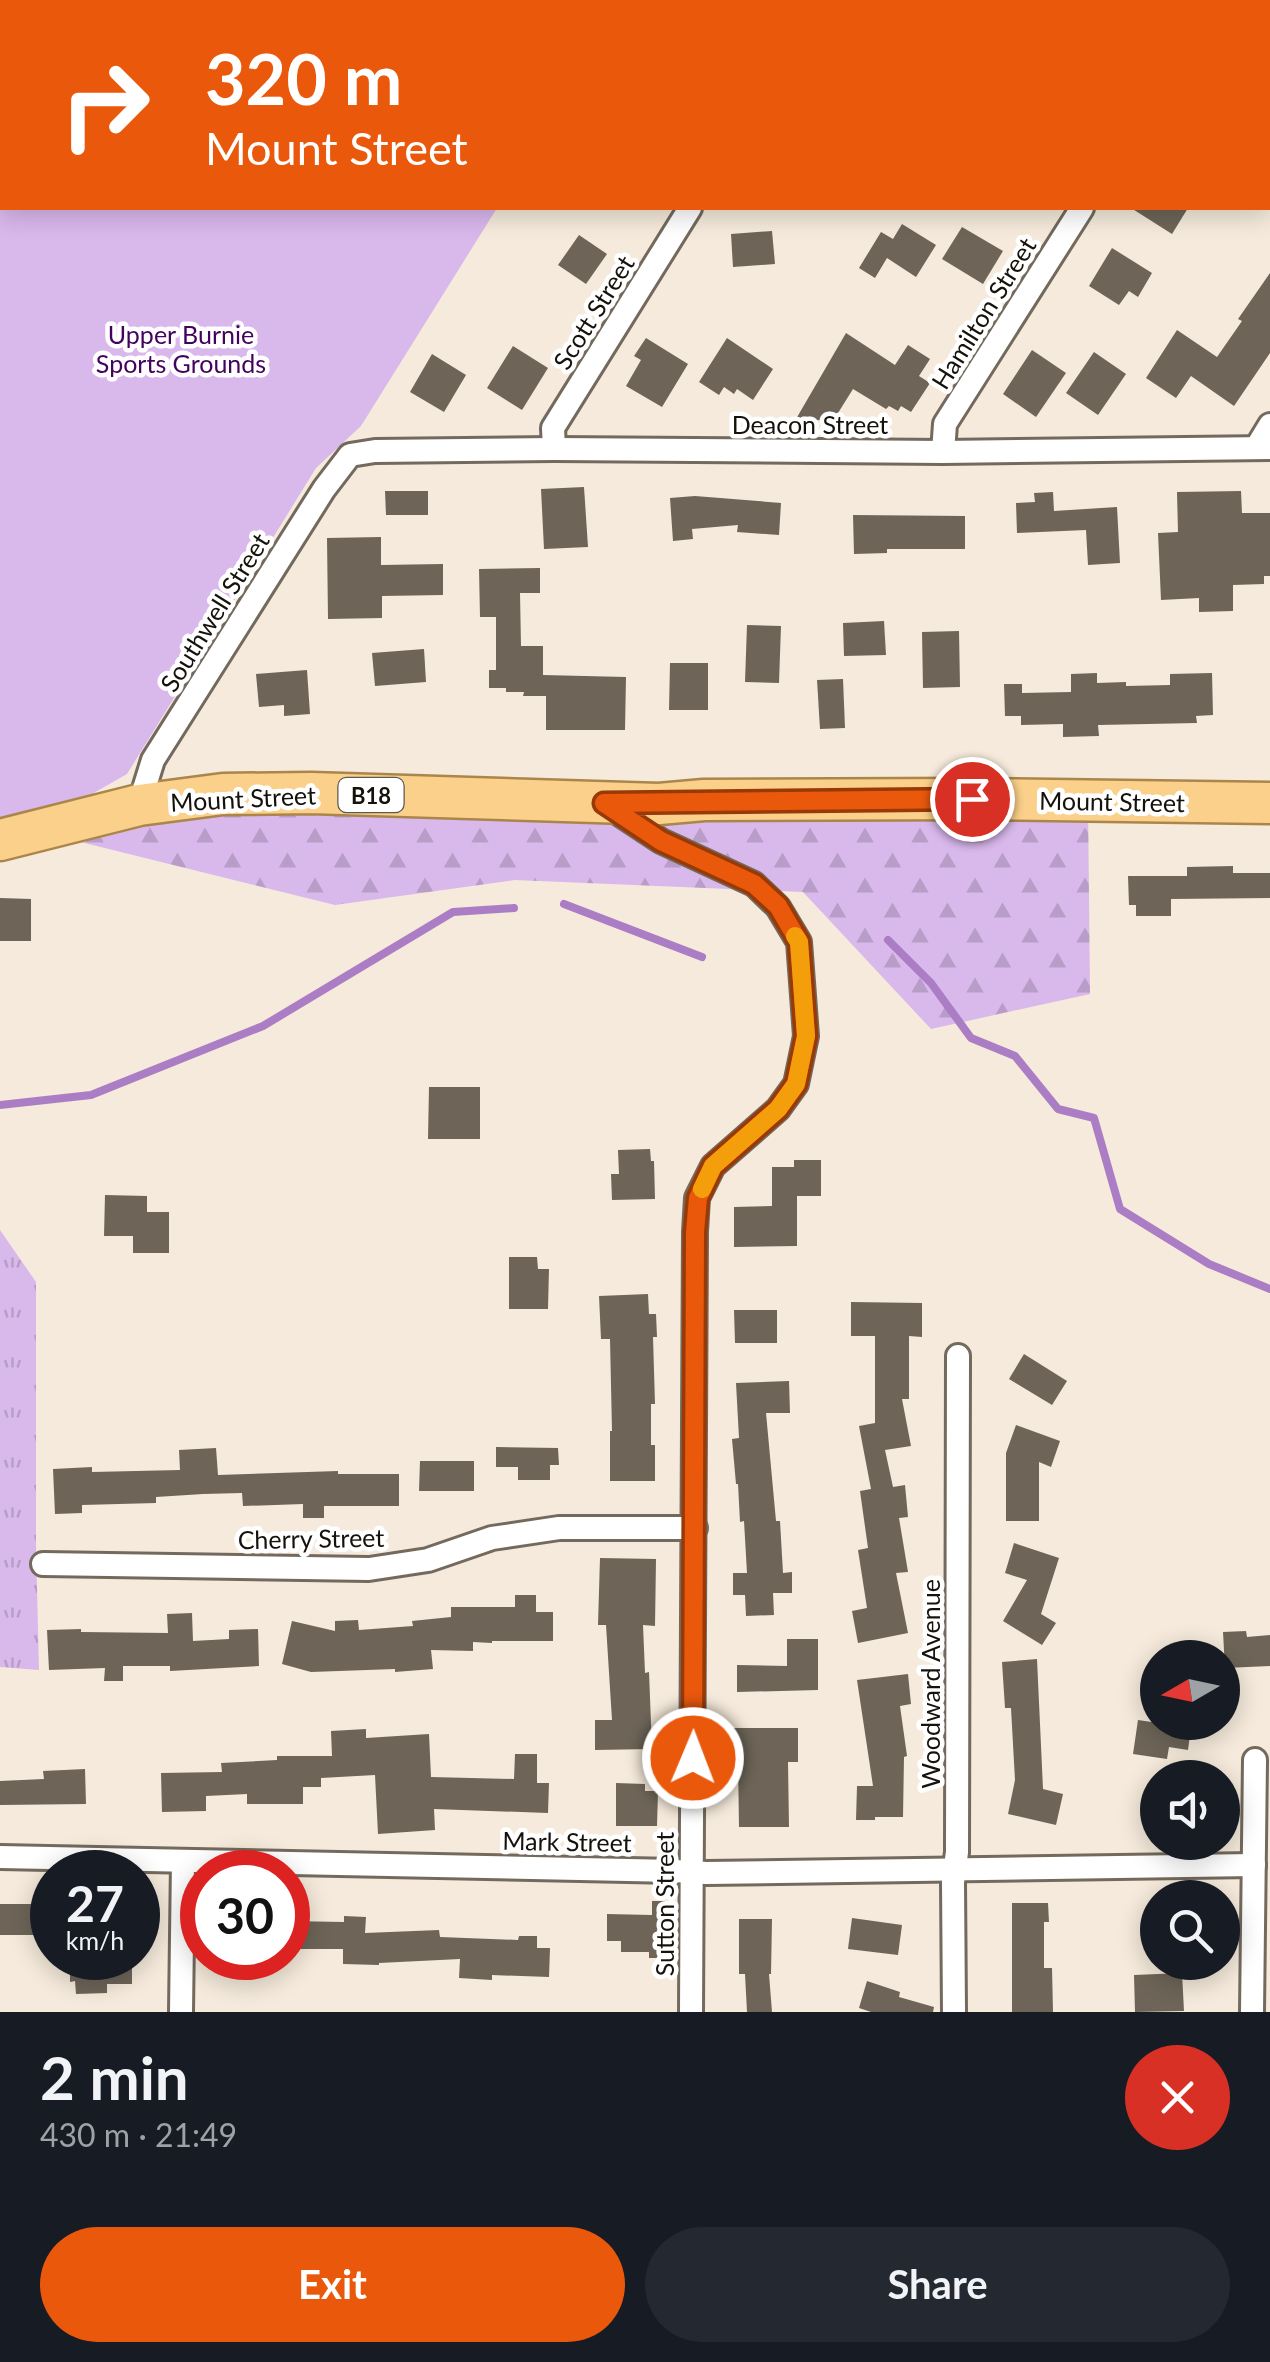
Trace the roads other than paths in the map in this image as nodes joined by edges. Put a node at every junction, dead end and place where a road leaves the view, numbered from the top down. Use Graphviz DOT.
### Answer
graph roads {
  1 [pos="689,210"];
  2 [pos="1081,210"];
  3 [pos="1270,425"];
  4 [pos="1263,448"];
  5 [pos="554,449"];
  6 [pos="942,452"];
  7 [pos="350,455"];
  8 [pos="604,803"];
  9 [pos="1270,803"];
  10 [pos="139,805"];
  11 [pos="0,840"];
  12 [pos="958,1356"];
  13 [pos="694,1528"];
  14 [pos="44,1564"];
  15 [pos="1255,1760"];
  16 [pos="0,1857"];
  17 [pos="180,1861"];
  18 [pos="310,1864"];
  19 [pos="1254,1865"];
  20 [pos="956,1868"];
  21 [pos="692,1872"];
  22 [pos="181,1980"];
  23 [pos="181,2012"];
  24 [pos="691,2012"];
  25 [pos="954,2012"];
  26 [pos="1252,2012"];
  1 -- 5 [label="street, Scott Street"];
  2 -- 6 [label="street, Hamilton Street"];
  3 -- 4 [label="street"];
  4 -- 6 [label="street, Deacon Street"];
  5 -- 6 [label="street, Deacon Street"];
  5 -- 7 [label="street, Deacon Street"];
  7 -- 10 [label="street, Southwell Street"];
  8 -- 9 [label="highway, Mount Street / B18"];
  8 -- 10 [label="highway, Mount Street / B18"];
  8 -- 13 [label="street, Sutton Street"];
  10 -- 11 [label="highway, Mount Street / B18"];
  12 -- 20 [label="street, Woodward Avenue"];
  13 -- 14 [label="street, Cherry Street"];
  13 -- 21 [label="street, Sutton Street"];
  15 -- 19 [label="street"];
  16 -- 17 [label="street, Mark Street"];
  18 -- 21 [label="street, Mark Street"];
  19 -- 20 [label="street, Mark Street"];
  19 -- 26 [label="street"];
  20 -- 21 [label="street, Mark Street"];
  20 -- 25 [label="street, Woodward Avenue"];
  21 -- 24 [label="street, Sutton Street"];
  22 -- 23 [label="street"];
}
